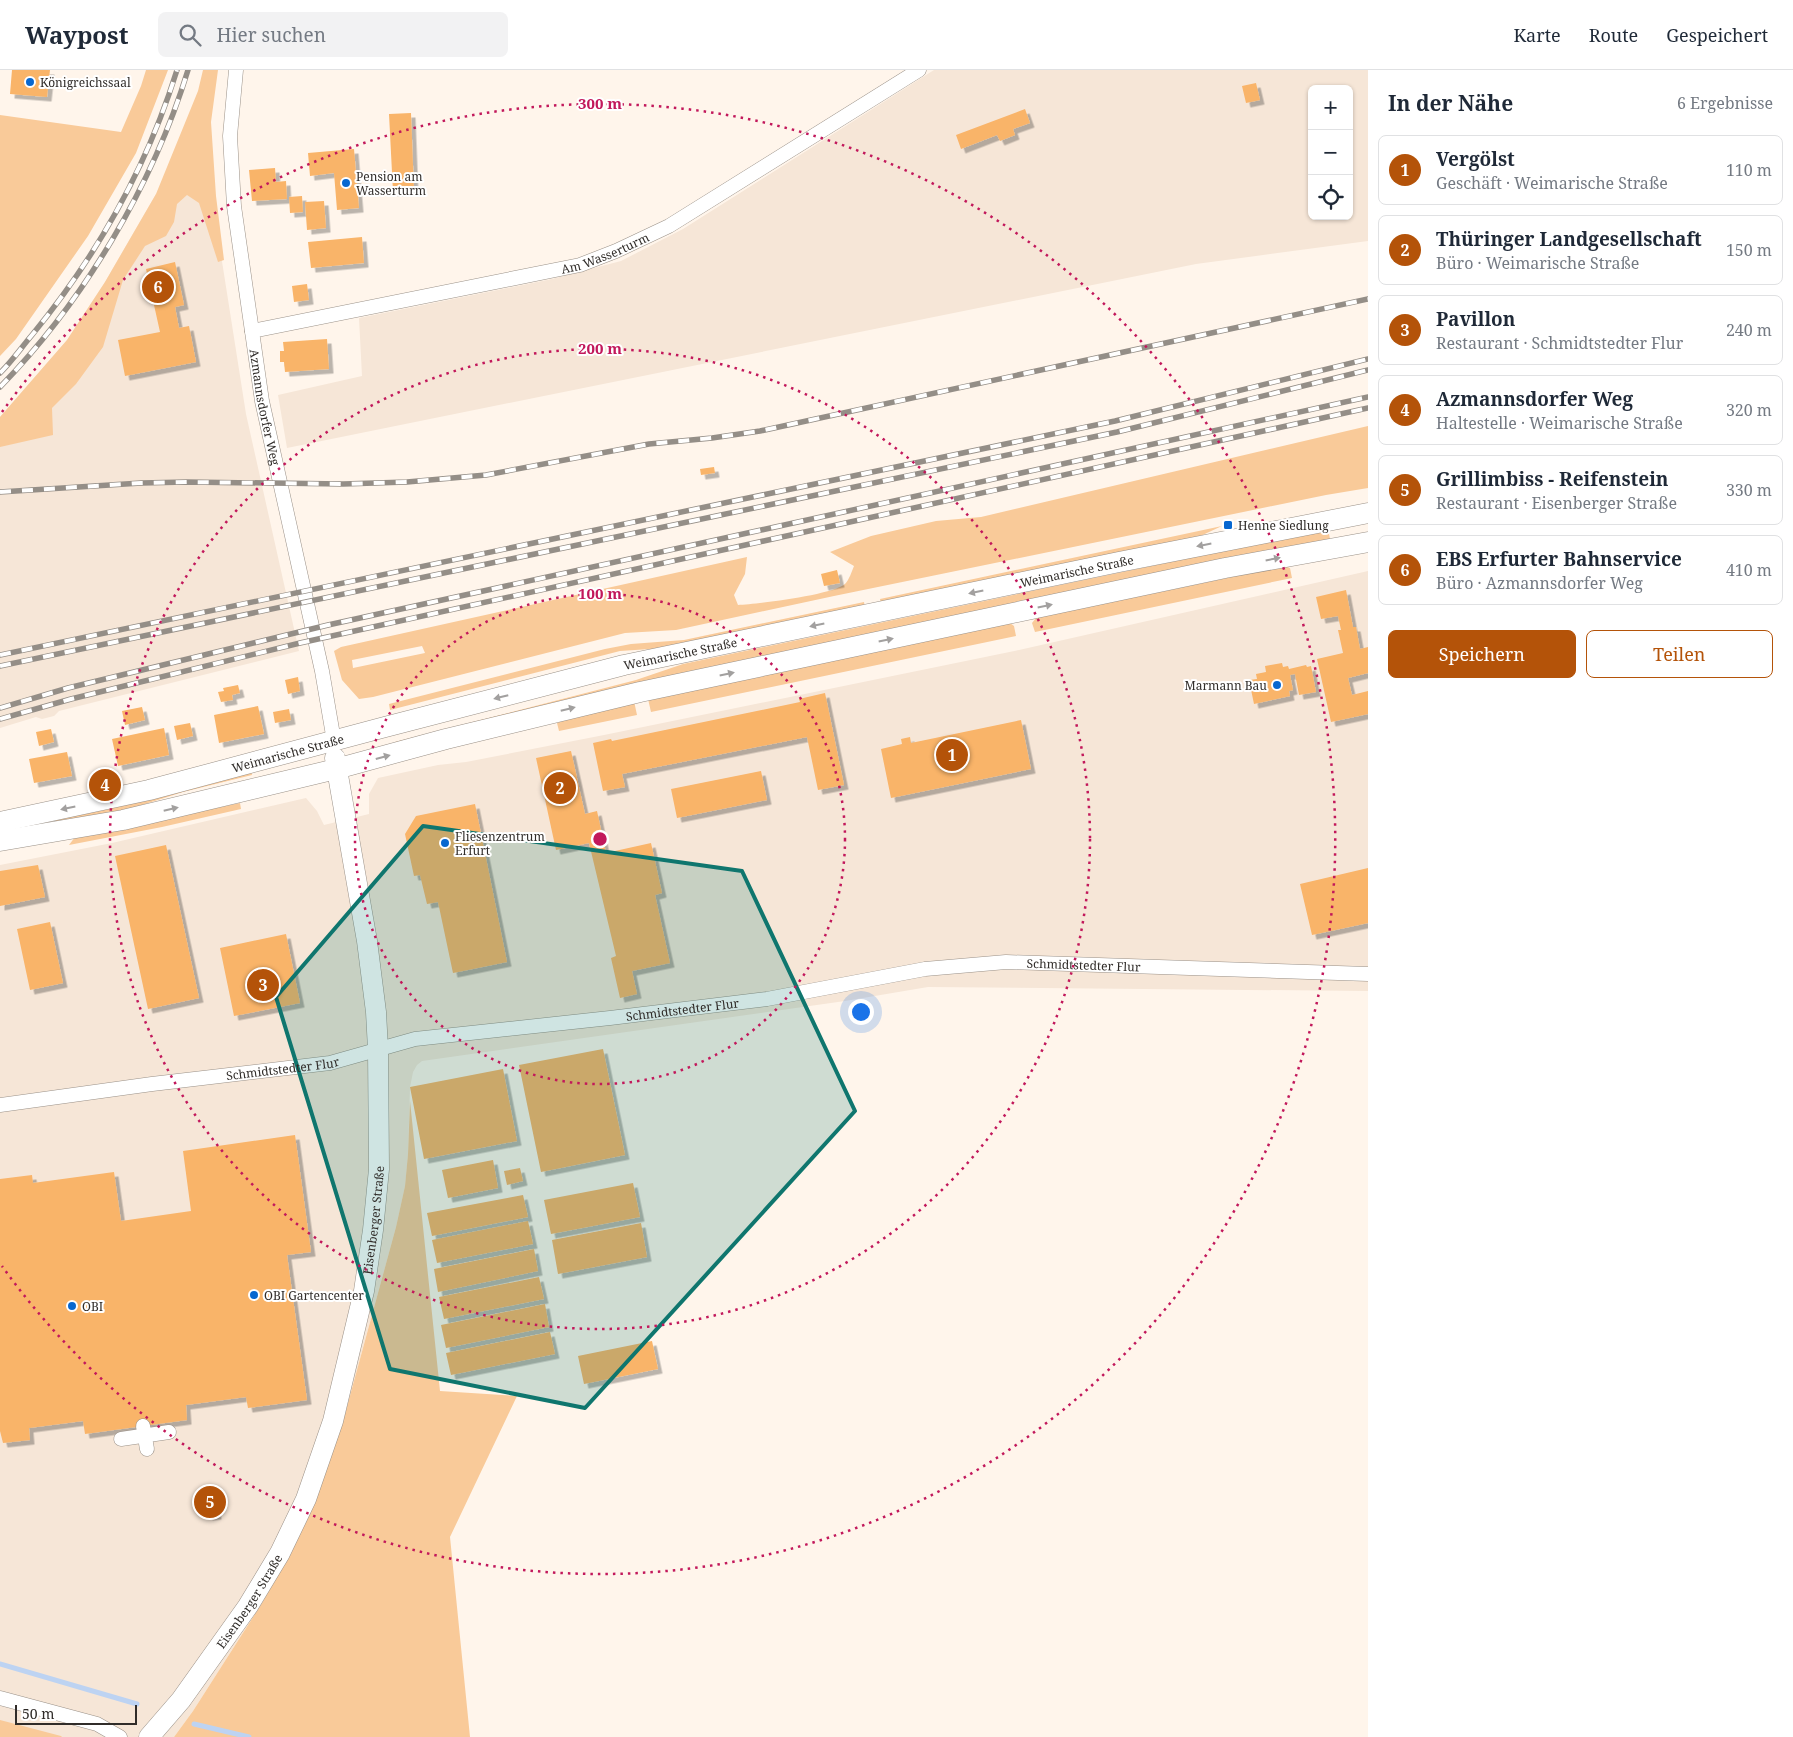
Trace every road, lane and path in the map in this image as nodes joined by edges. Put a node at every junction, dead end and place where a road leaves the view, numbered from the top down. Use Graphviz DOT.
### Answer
graph roads {
  1 [pos="236,70"];
  2 [pos="919,70"];
  3 [pos="252,331"];
  4 [pos="1368,513"];
  5 [pos="1368,542"];
  6 [pos="334,741"];
  7 [pos="336,769"];
  8 [pos="0,822"];
  9 [pos="0,841"];
  10 [pos="1368,974"];
  11 [pos="378,1049"];
  12 [pos="0,1105"];
  13 [pos="169,1432"];
  14 [pos="121,1439"];
  15 [pos="0,1698"];
  16 [pos="120,1737"];
  17 [pos="149,1737"];
  1 -- 3 [label="street, Azmannsdorfer Weg"];
  2 -- 3 [label="street, Am Wasserturm"];
  3 -- 6 [label="street, Azmannsdorfer Weg"];
  4 -- 6 [label="main road, Weimarische Straße, one-way"];
  7 -- 5 [label="main road, Weimarische Straße, one-way"];
  6 -- 7 [label="main road, Eisenberger Straße"];
  6 -- 8 [label="main road, Weimarische Straße, one-way"];
  9 -- 7 [label="main road, Weimarische Straße, one-way"];
  7 -- 11 [label="main road, Eisenberger Straße"];
  10 -- 11 [label="street, Schmidtstedter Flur"];
  11 -- 12 [label="street, Schmidtstedter Flur"];
  11 -- 17 [label="main road, Eisenberger Straße"];
  13 -- 14 [label="street"];
  15 -- 16 [label="street"];
}
